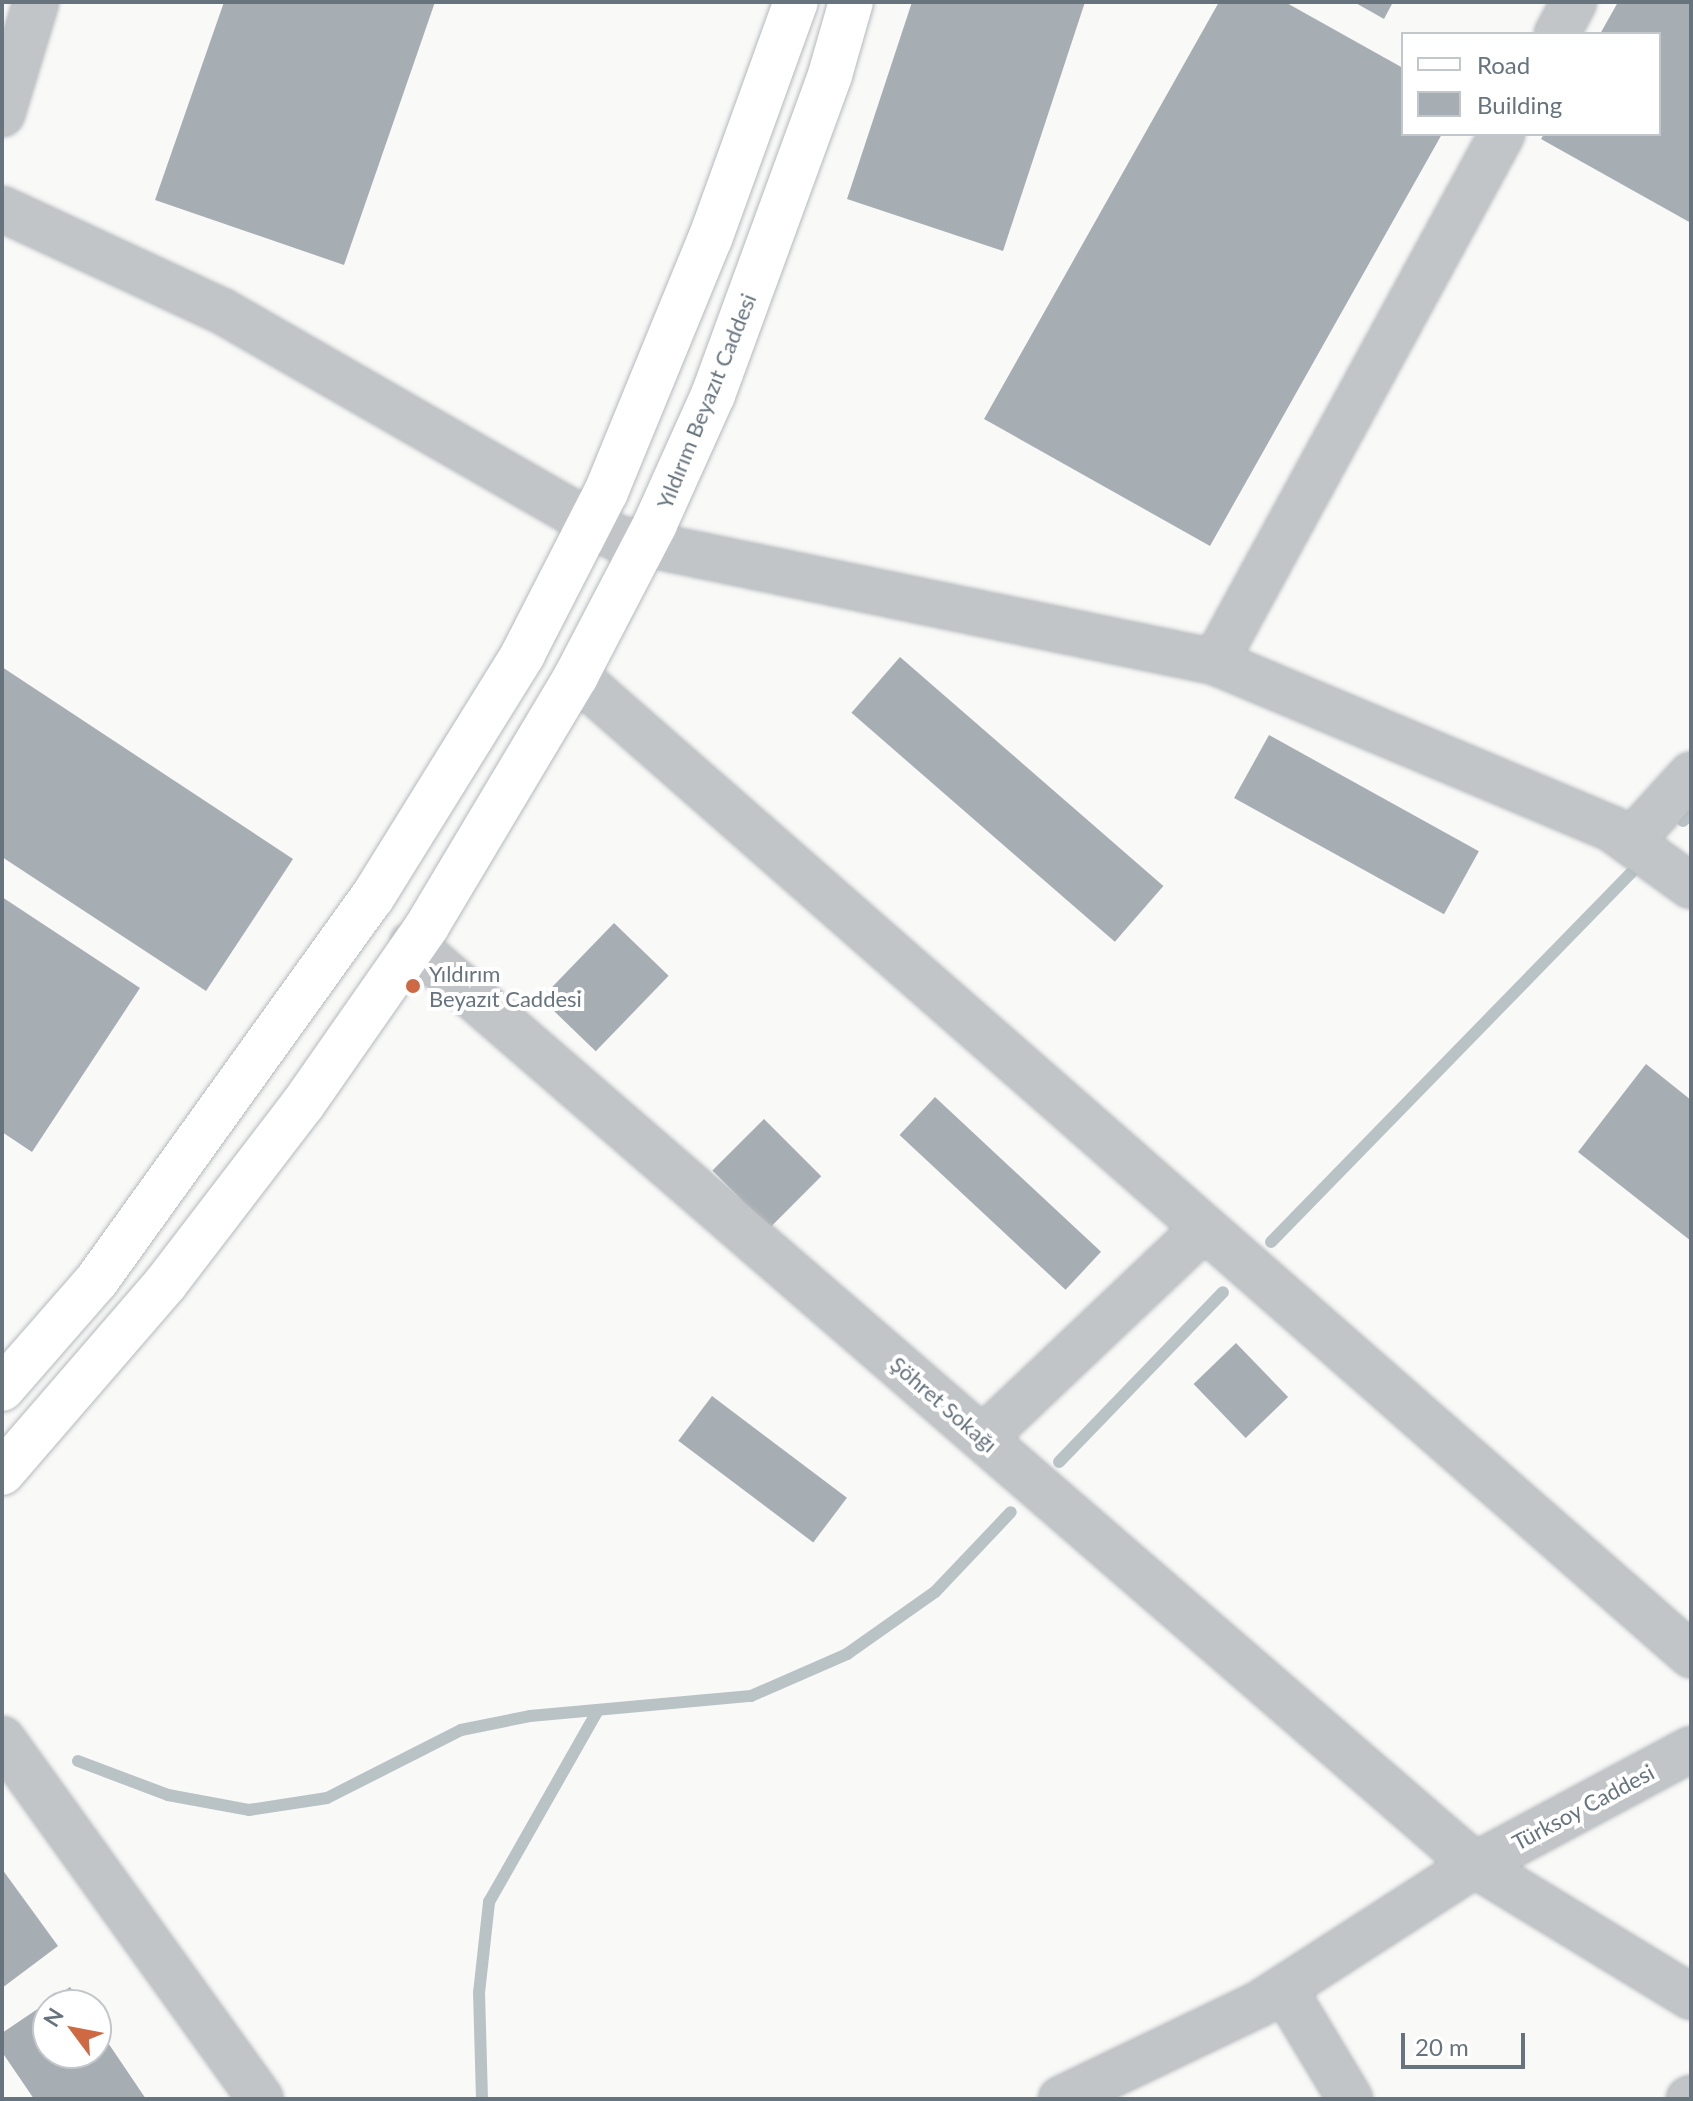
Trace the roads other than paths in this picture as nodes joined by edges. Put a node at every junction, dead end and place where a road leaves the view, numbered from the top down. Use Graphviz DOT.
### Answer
graph roads {
  1 [pos="36,2"];
  2 [pos="796,2"];
  3 [pos="851,2"];
  4 [pos="1574,2"];
  5 [pos="1558,32"];
  6 [pos="2,114"];
  7 [pos="1501,136"];
  8 [pos="2,209"];
  9 [pos="591,523"];
  10 [pos="645,544"];
  11 [pos="1215,662"];
  12 [pos="576,676"];
  13 [pos="1691,775"];
  14 [pos="1630,842"];
  15 [pos="1691,886"];
  16 [pos="412,944"];
  17 [pos="1203,1229"];
  18 [pos="2,1389"];
  19 [pos="983,1438"];
  20 [pos="2,1473"];
  21 [pos="1691,1655"];
  22 [pos="2,1739"];
  23 [pos="1691,1749"];
  24 [pos="1475,1865"];
  25 [pos="1284,1989"];
  26 [pos="1691,1997"];
  27 [pos="261,2099"];
  28 [pos="1061,2099"];
  29 [pos="1350,2099"];
  1 -- 6 [label="street"];
  2 -- 9 [label="main road"];
  3 -- 10 [label="main road, Yıldırım Beyazıt Caddesi"];
  4 -- 5 [label="street"];
  7 -- 11 [label="street"];
  8 -- 9 [label="street"];
  9 -- 10 [label="street"];
  9 -- 18 [label="main road"];
  10 -- 11 [label="street"];
  10 -- 12 [label="main road, Yıldırım Beyazıt Caddesi"];
  11 -- 14 [label="street"];
  12 -- 16 [label="main road, Yıldırım Beyazıt Caddesi"];
  12 -- 17 [label="street"];
  13 -- 14 [label="street"];
  14 -- 15 [label="street"];
  16 -- 19 [label="street, Şöhret Sokağı"];
  16 -- 20 [label="main road, Yıldırım Beyazıt Caddesi"];
  17 -- 19 [label="street"];
  17 -- 21 [label="street"];
  19 -- 24 [label="street, Şöhret Sokağı"];
  22 -- 27 [label="street"];
  23 -- 24 [label="street, Türksoy Caddesi"];
  24 -- 25 [label="street, Türksoy Caddesi"];
  24 -- 26 [label="street, Şöhret Sokağı"];
  25 -- 28 [label="street, Türksoy Caddesi"];
  25 -- 29 [label="street"];
}
